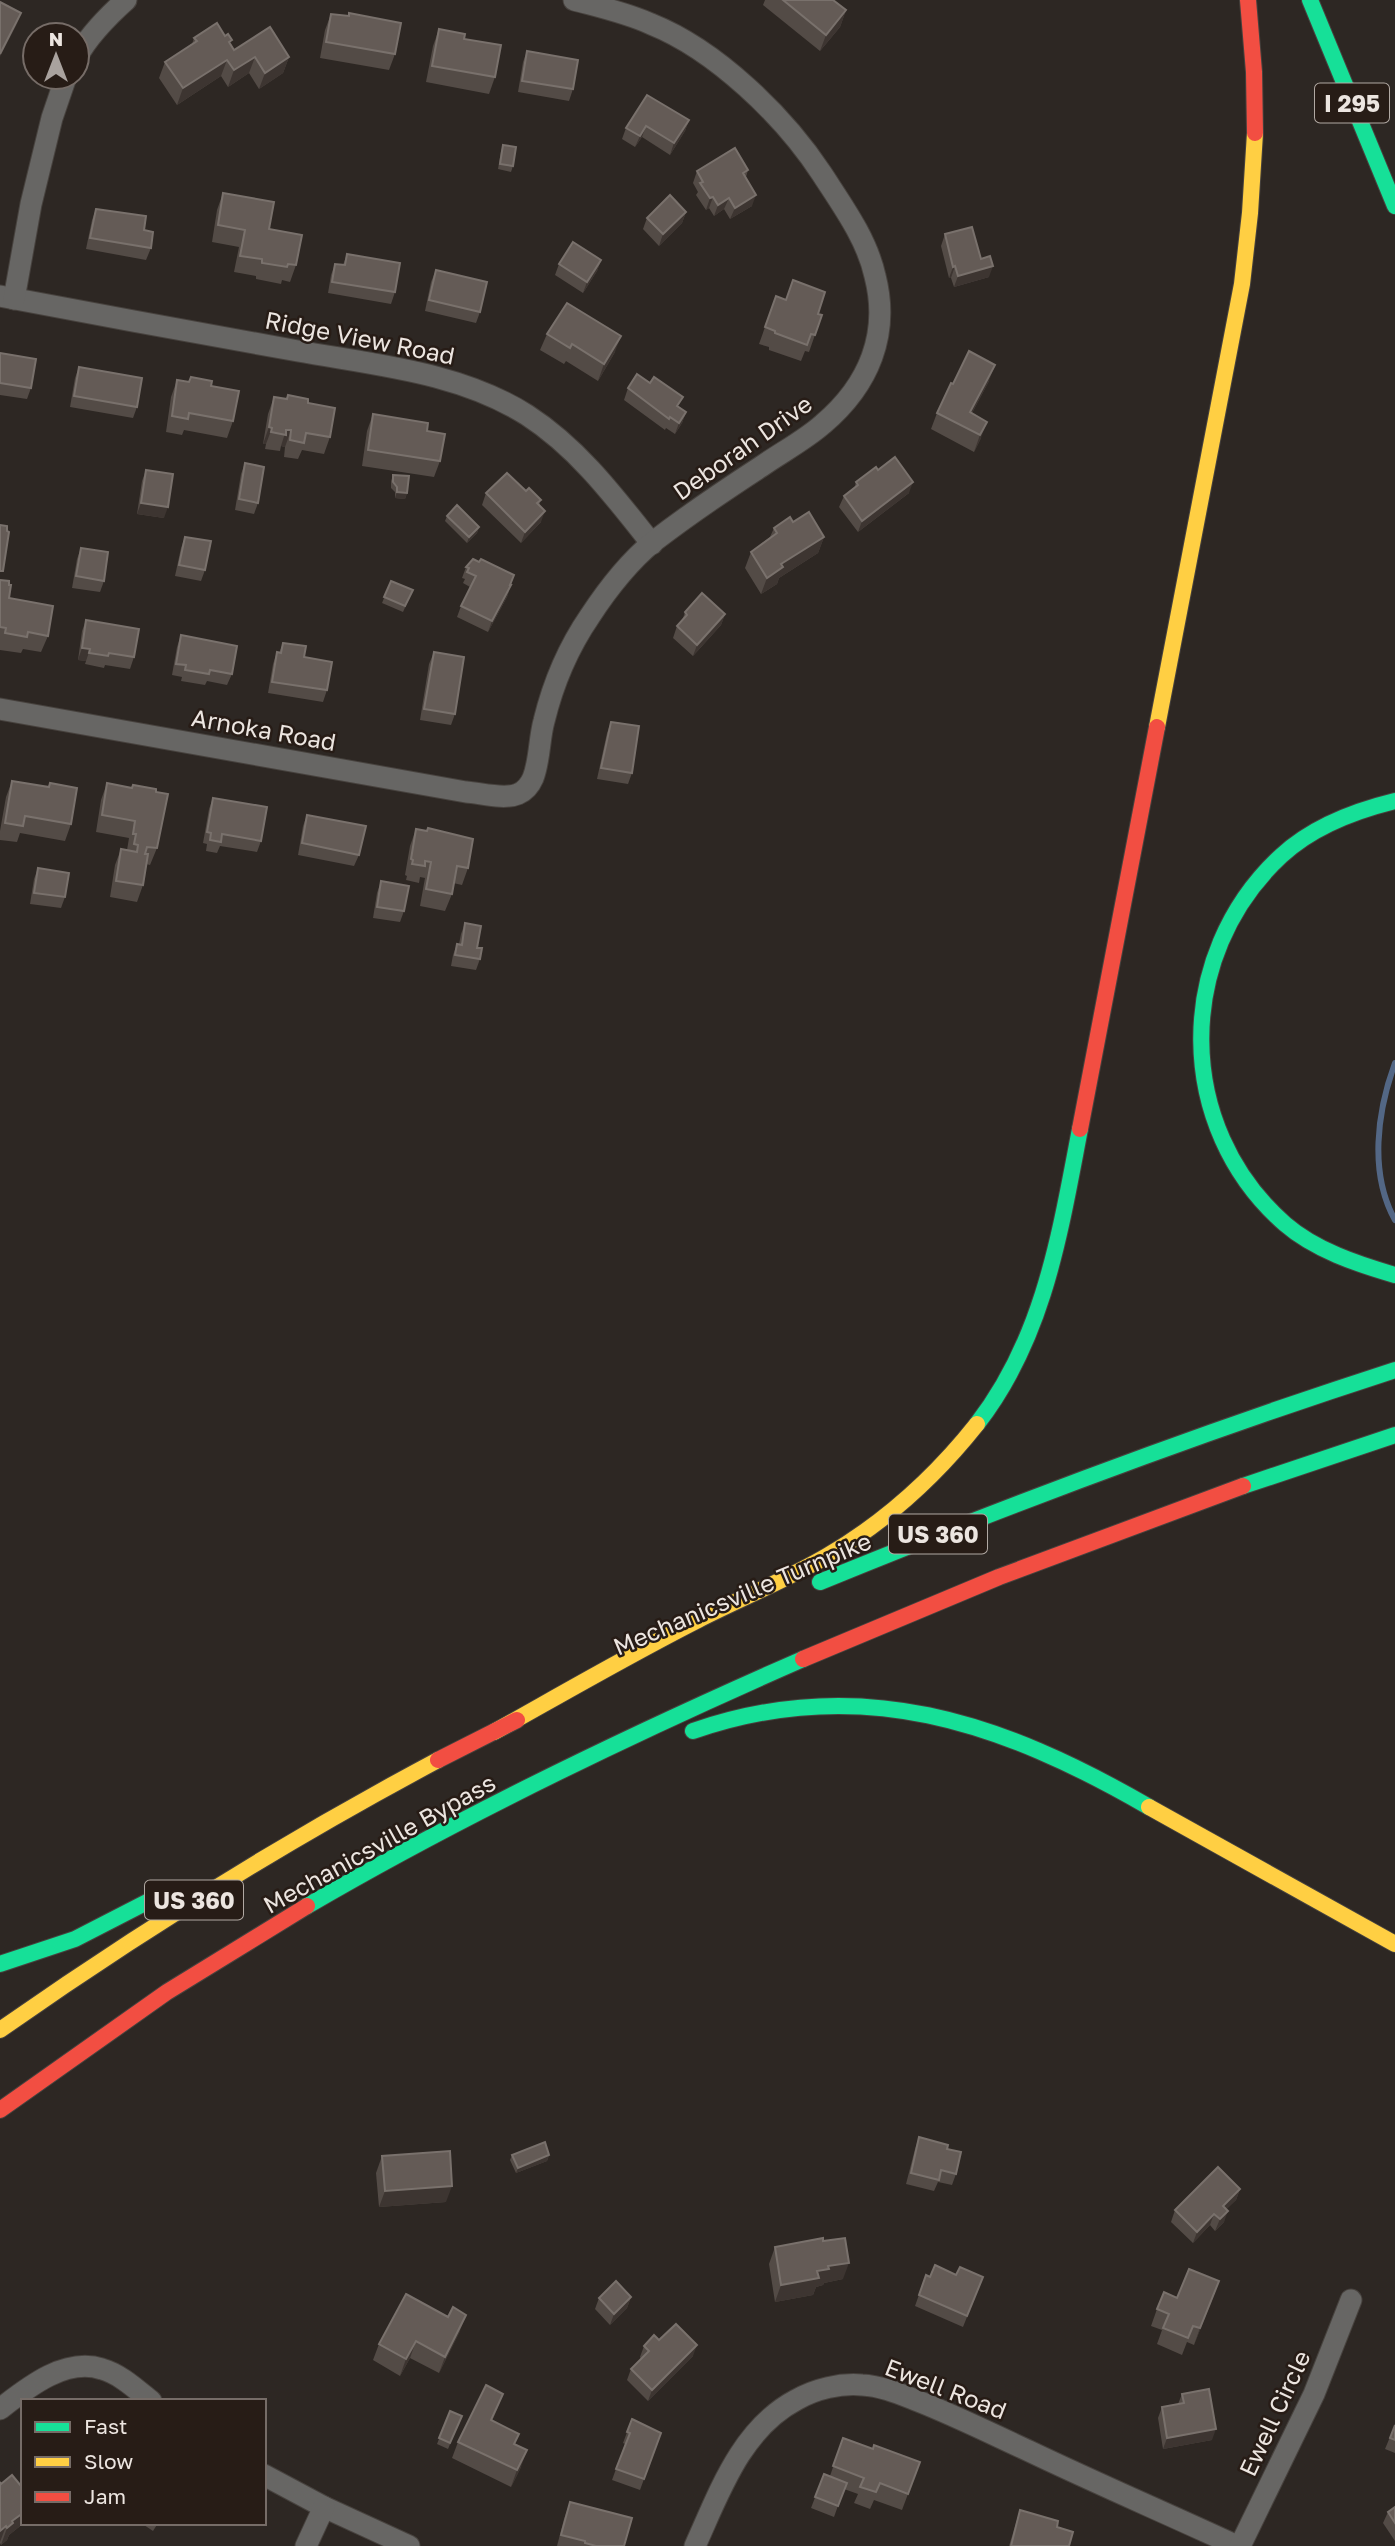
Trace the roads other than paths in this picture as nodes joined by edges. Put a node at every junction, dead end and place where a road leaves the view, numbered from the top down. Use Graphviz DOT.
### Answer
graph roads {
  1 [pos="126,0"];
  2 [pos="574,0"];
  3 [pos="1248,0"];
  4 [pos="1310,0"];
  5 [pos="91,36"];
  6 [pos="61,91"];
  7 [pos="1395,206"];
  8 [pos="7,298"];
  9 [pos="652,544"];
  10 [pos="0,709"];
  11 [pos="519,793"];
  12 [pos="1395,801"];
  13 [pos="1395,1275"];
  14 [pos="1395,1370"];
  15 [pos="1395,1435"];
  16 [pos="807,1588"];
  17 [pos="758,1609"];
  18 [pos="494,1732"];
  19 [pos="682,1735"];
  20 [pos="395,1783"];
  21 [pos="482,1828"];
  22 [pos="238,1856"];
  23 [pos="158,1896"];
  24 [pos="261,1934"];
  25 [pos="1395,1944"];
  26 [pos="0,1964"];
  27 [pos="0,2030"];
  28 [pos="0,2110"];
  29 [pos="1351,2300"];
  30 [pos="148,2399"];
  31 [pos="0,2409"];
  32 [pos="266,2476"];
  33 [pos="324,2507"];
  34 [pos="306,2546"];
  35 [pos="409,2546"];
  36 [pos="695,2546"];
  37 [pos="1239,2546"];
  1 -- 5 [label="street"];
  2 -- 9 [label="street, Deborah Drive"];
  3 -- 18 [label="highway"];
  4 -- 7 [label="highway, I 295"];
  6 -- 8 [label="street"];
  8 -- 9 [label="street, Ridge View Road"];
  9 -- 11 [label="street, Deborah Drive"];
  10 -- 11 [label="street, Arnoka Road"];
  12 -- 13 [label="highway"];
  14 -- 16 [label="highway, Mechanicsville Turnpike / US 360"];
  15 -- 24 [label="highway, Mechanicsville Bypass / US 360"];
  17 -- 18 [label="highway, Mechanicsville Turnpike / US 360"];
  18 -- 20 [label="highway, Mechanicsville Turnpike / US 360"];
  19 -- 25 [label="highway"];
  20 -- 22 [label="highway"];
  20 -- 27 [label="highway, Mechanicsville Bypass / US 360"];
  21 -- 24 [label="highway"];
  23 -- 26 [label="highway"];
  24 -- 28 [label="highway, Mechanicsville Bypass / US 360"];
  29 -- 37 [label="street, Ewell Circle"];
  30 -- 31 [label="street"];
  32 -- 33 [label="street"];
  33 -- 34 [label="street"];
  33 -- 35 [label="street"];
  36 -- 37 [label="street, Ewell Road"];
}
